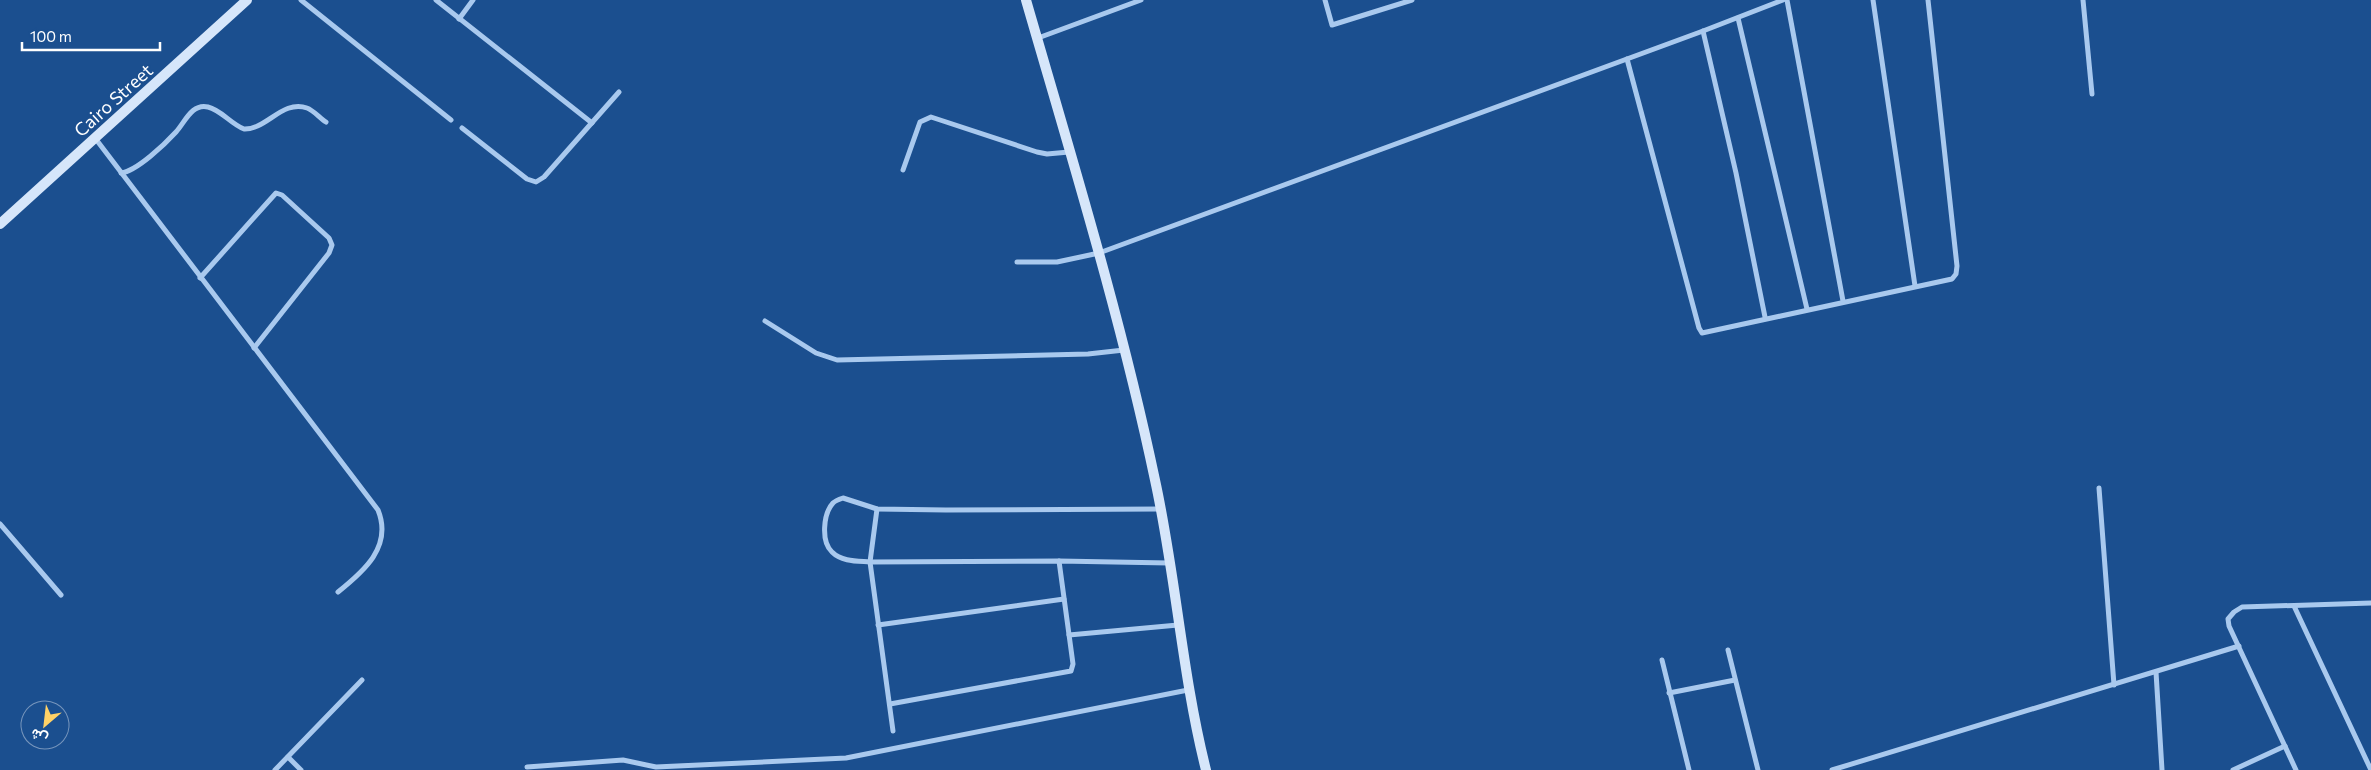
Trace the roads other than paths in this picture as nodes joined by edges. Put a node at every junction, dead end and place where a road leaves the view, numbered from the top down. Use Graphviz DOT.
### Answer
graph roads {
  1 [pos="247,0"];
  2 [pos="301,0"];
  3 [pos="436,0"];
  4 [pos="473,0"];
  5 [pos="1026,0"];
  6 [pos="1141,0"];
  7 [pos="1325,0"];
  8 [pos="1412,0"];
  9 [pos="1783,0"];
  10 [pos="1787,0"];
  11 [pos="1873,0"];
  12 [pos="1928,0"];
  13 [pos="2082,0"];
  14 [pos="1738,18"];
  15 [pos="460,19"];
  16 [pos="1703,32"];
  17 [pos="1037,38"];
  18 [pos="1626,59"];
  19 [pos="619,92"];
  20 [pos="2092,94"];
  21 [pos="451,120"];
  22 [pos="326,122"];
  23 [pos="592,123"];
  24 [pos="462,128"];
  25 [pos="95,138"];
  26 [pos="1070,152"];
  27 [pos="903,170"];
  28 [pos="121,173"];
  29 [pos="0,224"];
  30 [pos="1099,253"];
  31 [pos="1017,262"];
  32 [pos="200,278"];
  33 [pos="1914,286"];
  34 [pos="1843,301"];
  35 [pos="1807,309"];
  36 [pos="1765,318"];
  37 [pos="765,321"];
  38 [pos="254,348"];
  39 [pos="1124,350"];
  40 [pos="2099,488"];
  41 [pos="876,509"];
  42 [pos="1161,509"];
  43 [pos="0,524"];
  44 [pos="1059,561"];
  45 [pos="870,562"];
  46 [pos="1169,563"];
  47 [pos="338,592"];
  48 [pos="61,596"];
  49 [pos="1064,599"];
  50 [pos="2371,604"];
  51 [pos="2294,606"];
  52 [pos="1178,624"];
  53 [pos="878,625"];
  54 [pos="1069,635"];
  55 [pos="2239,646"];
  56 [pos="1728,650"];
  57 [pos="1662,660"];
  58 [pos="2156,672"];
  59 [pos="362,680"];
  60 [pos="1735,680"];
  61 [pos="2114,685"];
  62 [pos="1188,690"];
  63 [pos="1669,693"];
  64 [pos="890,704"];
  65 [pos="893,731"];
  66 [pos="2285,746"];
  67 [pos="288,757"];
  68 [pos="527,767"];
  69 [pos="275,770"];
  70 [pos="301,770"];
  71 [pos="1206,770"];
  72 [pos="1689,770"];
  73 [pos="1758,770"];
  74 [pos="1832,770"];
  75 [pos="2162,770"];
  76 [pos="2233,770"];
  77 [pos="2296,770"];
  78 [pos="2371,770"];
  1 -- 25 [label="main road, Cairo Street"];
  2 -- 21 [label="street"];
  3 -- 15 [label="street"];
  4 -- 15 [label="street"];
  5 -- 17 [label="main road"];
  6 -- 17 [label="street"];
  7 -- 8 [label="street"];
  9 -- 14 [label="street"];
  10 -- 34 [label="street"];
  11 -- 33 [label="street"];
  12 -- 33 [label="street"];
  13 -- 20 [label="street"];
  14 -- 16 [label="street"];
  14 -- 35 [label="street"];
  15 -- 23 [label="street"];
  16 -- 18 [label="street"];
  16 -- 36 [label="street"];
  17 -- 26 [label="main road"];
  18 -- 30 [label="street"];
  18 -- 36 [label="street"];
  19 -- 23 [label="street"];
  22 -- 28 [label="street"];
  23 -- 24 [label="street"];
  25 -- 28 [label="street"];
  25 -- 29 [label="main road, Cairo Street"];
  26 -- 27 [label="street"];
  26 -- 30 [label="main road"];
  28 -- 32 [label="street"];
  30 -- 31 [label="street"];
  30 -- 39 [label="main road"];
  32 -- 38 [label="street"];
  32 -- 38 [label="street"];
  33 -- 34 [label="street"];
  34 -- 35 [label="street"];
  35 -- 36 [label="street"];
  37 -- 39 [label="street"];
  38 -- 47 [label="street"];
  39 -- 42 [label="main road"];
  40 -- 61 [label="street"];
  41 -- 42 [label="street"];
  41 -- 45 [label="street"];
  41 -- 45 [label="street"];
  42 -- 46 [label="main road"];
  43 -- 48 [label="street"];
  44 -- 45 [label="street"];
  44 -- 46 [label="street"];
  44 -- 49 [label="street"];
  45 -- 53 [label="street"];
  46 -- 52 [label="main road"];
  49 -- 53 [label="street"];
  49 -- 54 [label="street"];
  50 -- 51 [label="street"];
  51 -- 55 [label="street"];
  51 -- 78 [label="street"];
  52 -- 54 [label="street"];
  52 -- 62 [label="main road"];
  53 -- 64 [label="street"];
  54 -- 64 [label="street"];
  55 -- 58 [label="street"];
  55 -- 66 [label="street"];
  56 -- 60 [label="street"];
  57 -- 63 [label="street"];
  58 -- 61 [label="street"];
  58 -- 75 [label="street"];
  59 -- 67 [label="street"];
  60 -- 63 [label="street"];
  60 -- 73 [label="street"];
  61 -- 74 [label="street"];
  62 -- 68 [label="street"];
  62 -- 71 [label="main road"];
  63 -- 72 [label="street"];
  64 -- 65 [label="street"];
  66 -- 76 [label="street"];
  66 -- 77 [label="street"];
  67 -- 69 [label="street"];
  67 -- 70 [label="street"];
}
